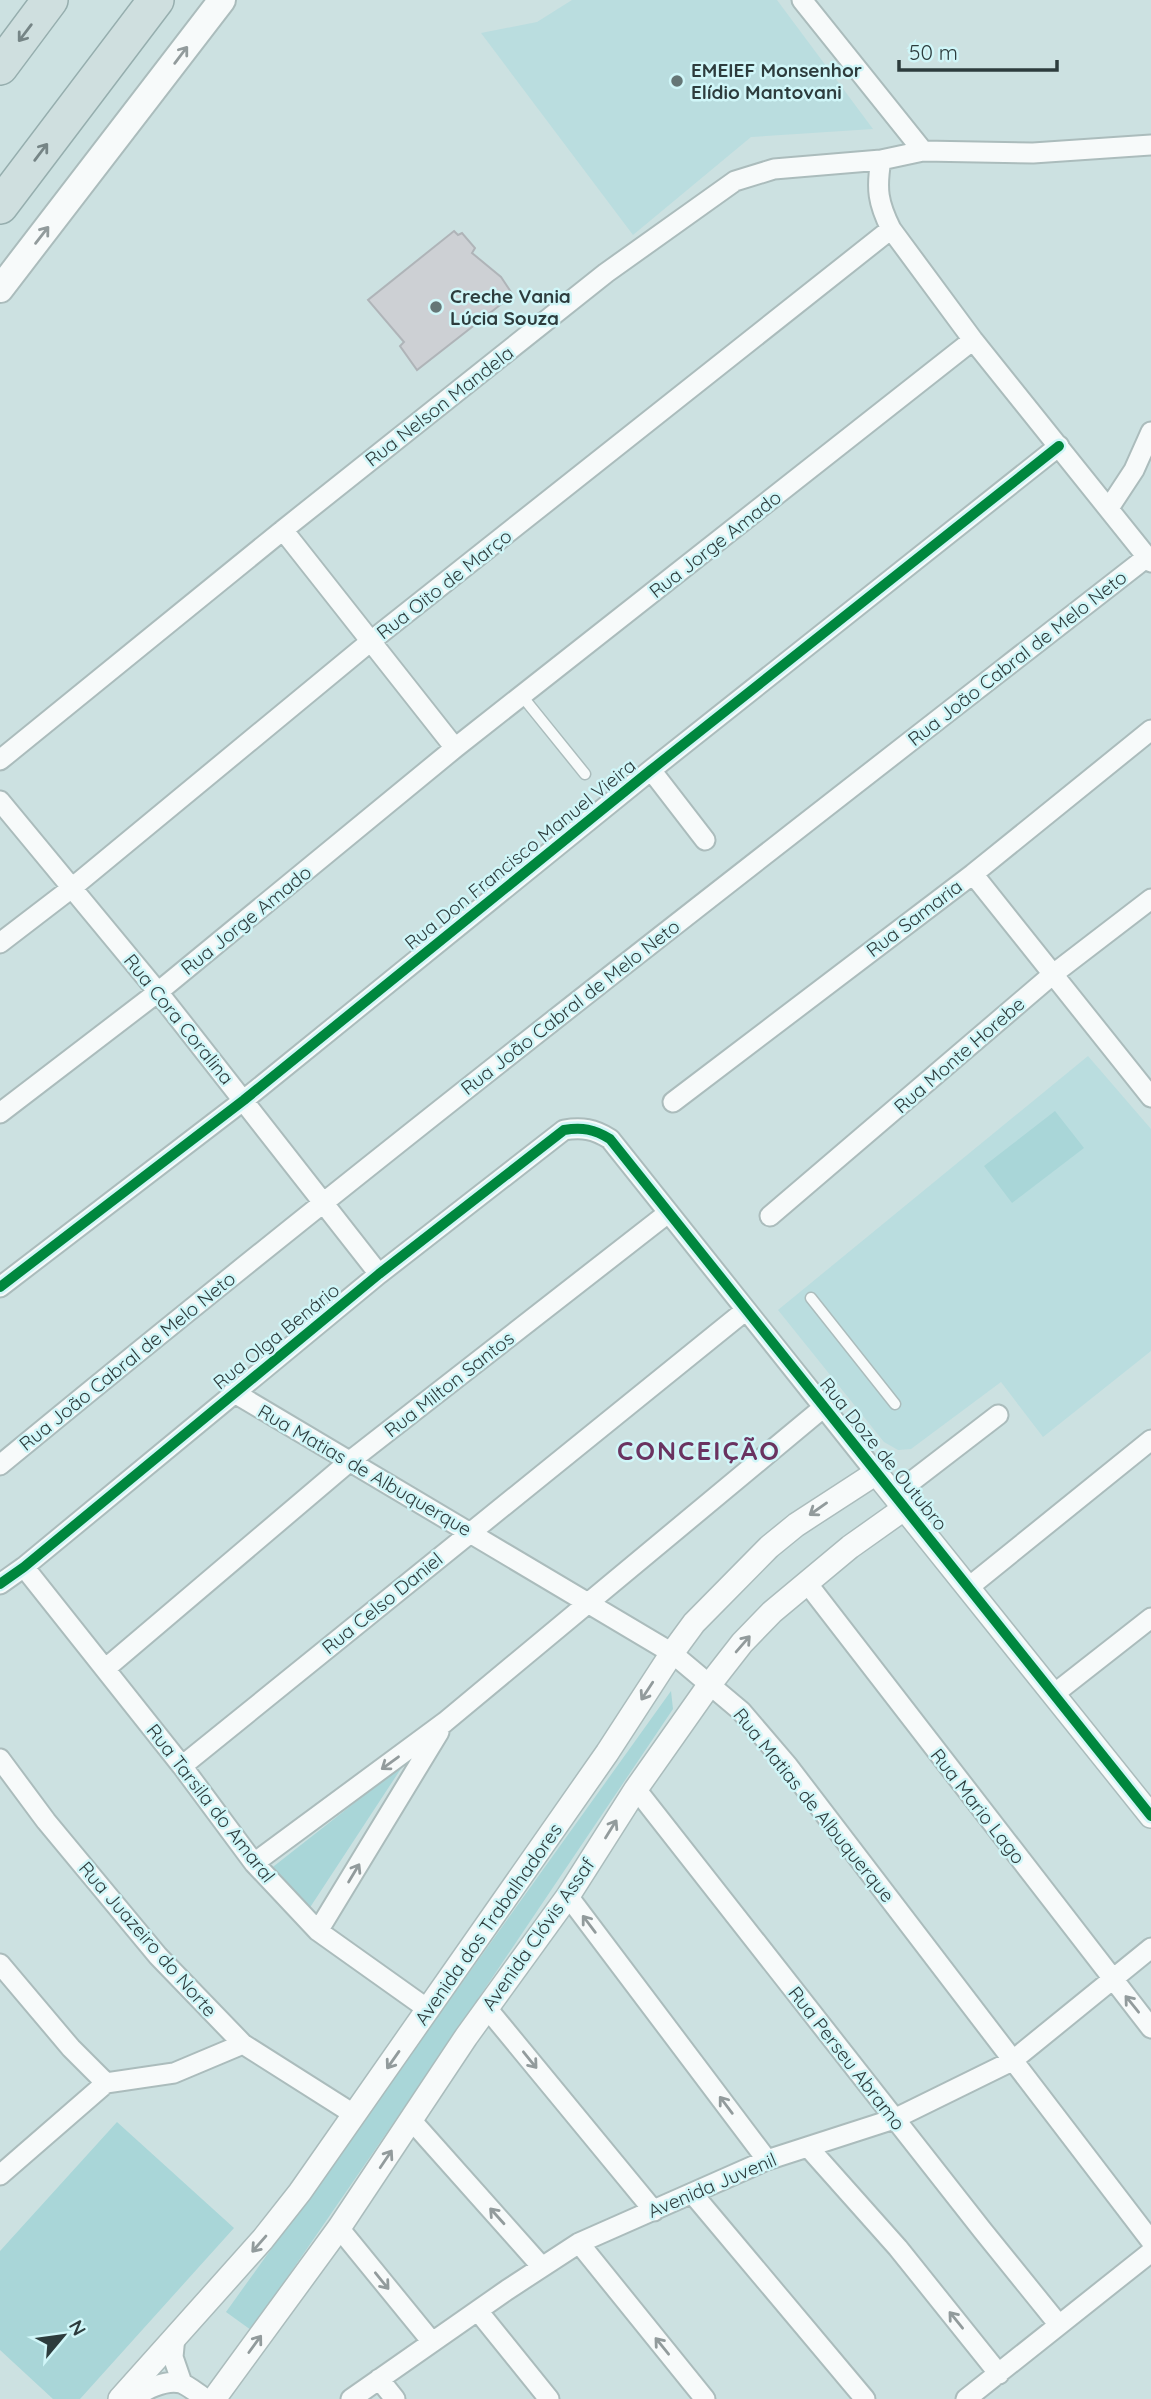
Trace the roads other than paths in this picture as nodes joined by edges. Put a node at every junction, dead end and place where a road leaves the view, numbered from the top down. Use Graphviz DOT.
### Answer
graph roads {
  1 [pos="50,0"];
  2 [pos="156,0"];
  3 [pos="222,0"];
  4 [pos="802,0"];
  5 [pos="0,67"];
  6 [pos="1151,145"];
  7 [pos="923,151"];
  8 [pos="881,160"];
  9 [pos="0,206"];
  10 [pos="891,229"];
  11 [pos="0,289"];
  12 [pos="974,340"];
  13 [pos="1151,432"];
  14 [pos="1059,446"];
  15 [pos="1109,508"];
  16 [pos="283,530"];
  17 [pos="1149,560"];
  18 [pos="371,641"];
  19 [pos="522,696"];
  20 [pos="1151,730"];
  21 [pos="455,748"];
  22 [pos="0,760"];
  23 [pos="651,770"];
  24 [pos="585,774"];
  25 [pos="0,801"];
  26 [pos="705,841"];
  27 [pos="973,874"];
  28 [pos="73,887"];
  29 [pos="1151,899"];
  30 [pos="0,943"];
  31 [pos="1052,975"];
  32 [pos="158,992"];
  33 [pos="1148,1087"];
  34 [pos="244,1100"];
  35 [pos="673,1102"];
  36 [pos="0,1113"];
  37 [pos="581,1127"];
  38 [pos="323,1202"];
  39 [pos="668,1213"];
  40 [pos="770,1216"];
  41 [pos="379,1274"];
  42 [pos="0,1287"];
  43 [pos="811,1297"];
  44 [pos="746,1310"];
  45 [pos="233,1392"];
  46 [pos="894,1404"];
  47 [pos="824,1407"];
  48 [pos="998,1415"];
  49 [pos="1151,1440"];
  50 [pos="350,1461"];
  51 [pos="0,1465"];
  52 [pos="876,1473"];
  53 [pos="899,1501"];
  54 [pos="470,1531"];
  55 [pos="23,1567"];
  56 [pos="807,1583"];
  57 [pos="0,1584"];
  58 [pos="969,1587"];
  59 [pos="586,1602"];
  60 [pos="1151,1618"];
  61 [pos="672,1653"];
  62 [pos="105,1668"];
  63 [pos="710,1684"];
  64 [pos="1054,1694"];
  65 [pos="445,1722"];
  66 [pos="0,1759"];
  67 [pos="182,1766"];
  68 [pos="636,1789"];
  69 [pos="1151,1816"];
  70 [pos="254,1863"];
  71 [pos="568,1896"];
  72 [pos="318,1931"];
  73 [pos="1151,1948"];
  74 [pos="0,1964"];
  75 [pos="1112,1980"];
  76 [pos="486,2007"];
  77 [pos="429,2010"];
  78 [pos="1151,2028"];
  79 [pos="243,2044"];
  80 [pos="1012,2061"];
  81 [pos="106,2083"];
  82 [pos="355,2115"];
  83 [pos="894,2119"];
  84 [pos="412,2120"];
  85 [pos="809,2148"];
  86 [pos="767,2160"];
  87 [pos="1,2171"];
  88 [pos="692,2193"];
  89 [pos="653,2211"];
  90 [pos="340,2228"];
  91 [pos="1151,2241"];
  92 [pos="579,2243"];
  93 [pos="1151,2252"];
  94 [pos="542,2267"];
  95 [pos="478,2311"];
  96 [pos="1059,2325"];
  97 [pos="175,2336"];
  98 [pos="432,2343"];
  99 [pos="999,2374"];
  100 [pos="379,2379"];
  101 [pos="182,2384"];
  102 [pos="120,2399"];
  103 [pos="131,2399"];
  104 [pos="206,2399"];
  105 [pos="214,2399"];
  106 [pos="351,2399"];
  107 [pos="395,2399"];
  108 [pos="549,2399"];
  109 [pos="705,2399"];
  110 [pos="865,2399"];
  111 [pos="966,2399"];
  1 -- 5 [label="highway, one-way"];
  9 -- 2 [label="highway, one-way"];
  11 -- 3 [label="main road, one-way"];
  4 -- 7 [label="street"];
  6 -- 7 [label="street, Rua Nelson Mandela"];
  7 -- 8 [label="street, Rua Nelson Mandela"];
  8 -- 10 [label="street"];
  8 -- 16 [label="street, Rua Nelson Mandela"];
  10 -- 12 [label="street"];
  10 -- 18 [label="street, Rua Oito de Março"];
  12 -- 14 [label="street"];
  12 -- 19 [label="street, Rua Jorge Amado"];
  13 -- 15 [label="street"];
  14 -- 15 [label="street"];
  14 -- 23 [label="street, Rua Don Francisco Manuel Vieira"];
  15 -- 17 [label="street"];
  16 -- 18 [label="street"];
  16 -- 22 [label="street, Rua Nelson Mandela"];
  17 -- 38 [label="street, Rua João Cabral de Melo Neto"];
  18 -- 21 [label="street"];
  18 -- 28 [label="street, Rua Oito de Março"];
  19 -- 21 [label="street, Rua Jorge Amado"];
  19 -- 24 [label="lane"];
  20 -- 27 [label="street, Rua Samaria"];
  21 -- 32 [label="street, Rua Jorge Amado"];
  23 -- 26 [label="street"];
  23 -- 34 [label="street, Rua Don Francisco Manuel Vieira"];
  25 -- 28 [label="street, Rua Cora Coralina"];
  27 -- 31 [label="street"];
  27 -- 35 [label="street, Rua Samaria"];
  28 -- 30 [label="street, Rua Oito de Março"];
  28 -- 32 [label="street, Rua Cora Coralina"];
  29 -- 31 [label="street, Rua Monte Horebe"];
  31 -- 33 [label="street"];
  31 -- 40 [label="street, Rua Monte Horebe"];
  32 -- 34 [label="street, Rua Cora Coralina"];
  32 -- 36 [label="street, Rua Jorge Amado"];
  34 -- 38 [label="street, Rua Cora Coralina"];
  34 -- 42 [label="street, Rua Don Francisco Manuel Vieira"];
  37 -- 39 [label="street, Rua Doze de Outubro"];
  37 -- 41 [label="street, Rua Olga Benário"];
  38 -- 41 [label="street, Rua Cora Coralina"];
  38 -- 51 [label="street, Rua João Cabral de Melo Neto"];
  39 -- 44 [label="street, Rua Doze de Outubro"];
  39 -- 50 [label="street, Rua Milton Santos"];
  41 -- 45 [label="street, Rua Olga Benário"];
  43 -- 46 [label="lane"];
  44 -- 47 [label="street, Rua Doze de Outubro"];
  44 -- 54 [label="street, Rua Celso Daniel"];
  45 -- 50 [label="street, Rua Matias de Albuquerque"];
  45 -- 55 [label="street, Rua Olga Benário"];
  47 -- 52 [label="street, Rua Doze de Outubro"];
  47 -- 59 [label="street"];
  48 -- 53 [label="street"];
  49 -- 58 [label="street"];
  50 -- 54 [label="street, Rua Matias de Albuquerque"];
  50 -- 62 [label="street, Rua Milton Santos"];
  52 -- 53 [label="street, Rua Doze de Outubro"];
  52 -- 61 [label="street, Avenida dos Trabalhadores, one-way"];
  53 -- 56 [label="street, Avenida Clóvis Assaf"];
  53 -- 58 [label="street, Rua Doze de Outubro"];
  54 -- 59 [label="street, Rua Matias de Albuquerque"];
  54 -- 67 [label="street, Rua Celso Daniel"];
  55 -- 57 [label="street, Rua Olga Benário"];
  55 -- 62 [label="street, Rua Tarsila do Amaral"];
  63 -- 56 [label="street, Avenida Clóvis Assaf, one-way"];
  56 -- 75 [label="street, Rua Mario Lago"];
  58 -- 64 [label="street, Rua Doze de Outubro"];
  59 -- 61 [label="street, Rua Matias de Albuquerque"];
  59 -- 65 [label="street"];
  60 -- 64 [label="street"];
  61 -- 63 [label="street, Rua Matias de Albuquerque"];
  61 -- 77 [label="street, Avenida dos Trabalhadores, one-way"];
  62 -- 67 [label="street, Rua Tarsila do Amaral"];
  63 -- 68 [label="street, Avenida Clóvis Assaf"];
  63 -- 80 [label="street, Rua Matias de Albuquerque"];
  64 -- 69 [label="street, Rua Doze de Outubro"];
  65 -- 70 [label="street, one-way"];
  72 -- 65 [label="street, one-way"];
  66 -- 79 [label="street, Rua Juazeiro do Norte"];
  67 -- 70 [label="street, Rua Tarsila do Amaral"];
  71 -- 68 [label="street, Avenida Clóvis Assaf, one-way"];
  68 -- 83 [label="street, Rua Perseu Abramo"];
  70 -- 72 [label="street, Rua Tarsila do Amaral"];
  71 -- 76 [label="street, Avenida Clóvis Assaf"];
  86 -- 71 [label="street, one-way"];
  72 -- 77 [label="street, Rua Tarsila do Amaral"];
  73 -- 75 [label="street, Avenida Juvenil"];
  74 -- 81 [label="street"];
  78 -- 75 [label="street, Rua Mario Lago, one-way"];
  75 -- 80 [label="street, Avenida Juvenil"];
  76 -- 84 [label="street, Avenida Clóvis Assaf"];
  76 -- 89 [label="street, one-way"];
  77 -- 82 [label="street, Avenida dos Trabalhadores, one-way"];
  79 -- 81 [label="street"];
  79 -- 82 [label="street, Rua Juazeiro do Norte"];
  80 -- 83 [label="street, Avenida Juvenil"];
  80 -- 91 [label="street, Rua Matias de Albuquerque"];
  81 -- 87 [label="street"];
  82 -- 97 [label="street, Avenida dos Trabalhadores, one-way"];
  83 -- 85 [label="street, Avenida Juvenil"];
  83 -- 96 [label="street, Rua Perseu Abramo"];
  90 -- 84 [label="street, Avenida Clóvis Assaf, one-way"];
  94 -- 84 [label="street, one-way"];
  85 -- 86 [label="street, Avenida Juvenil"];
  99 -- 85 [label="street, one-way"];
  86 -- 88 [label="street, Avenida Juvenil"];
  88 -- 89 [label="street, Avenida Juvenil"];
  88 -- 110 [label="street"];
  89 -- 92 [label="street, Avenida Juvenil"];
  90 -- 98 [label="street, one-way"];
  105 -- 90 [label="street, Avenida Clóvis Assaf, one-way"];
  92 -- 94 [label="street, Avenida Juvenil"];
  109 -- 92 [label="street, one-way"];
  93 -- 96 [label="street"];
  94 -- 95 [label="street, Avenida Juvenil"];
  95 -- 98 [label="street, Avenida Juvenil"];
  95 -- 108 [label="street"];
  96 -- 99 [label="street"];
  97 -- 101 [label="street"];
  97 -- 102 [label="street, Avenida dos Trabalhadores"];
  98 -- 100 [label="street, Avenida Juvenil"];
  99 -- 111 [label="street"];
  100 -- 106 [label="street, Avenida Juvenil"];
  100 -- 107 [label="street"];
  101 -- 103 [label="street"];
  101 -- 104 [label="street"];
}
